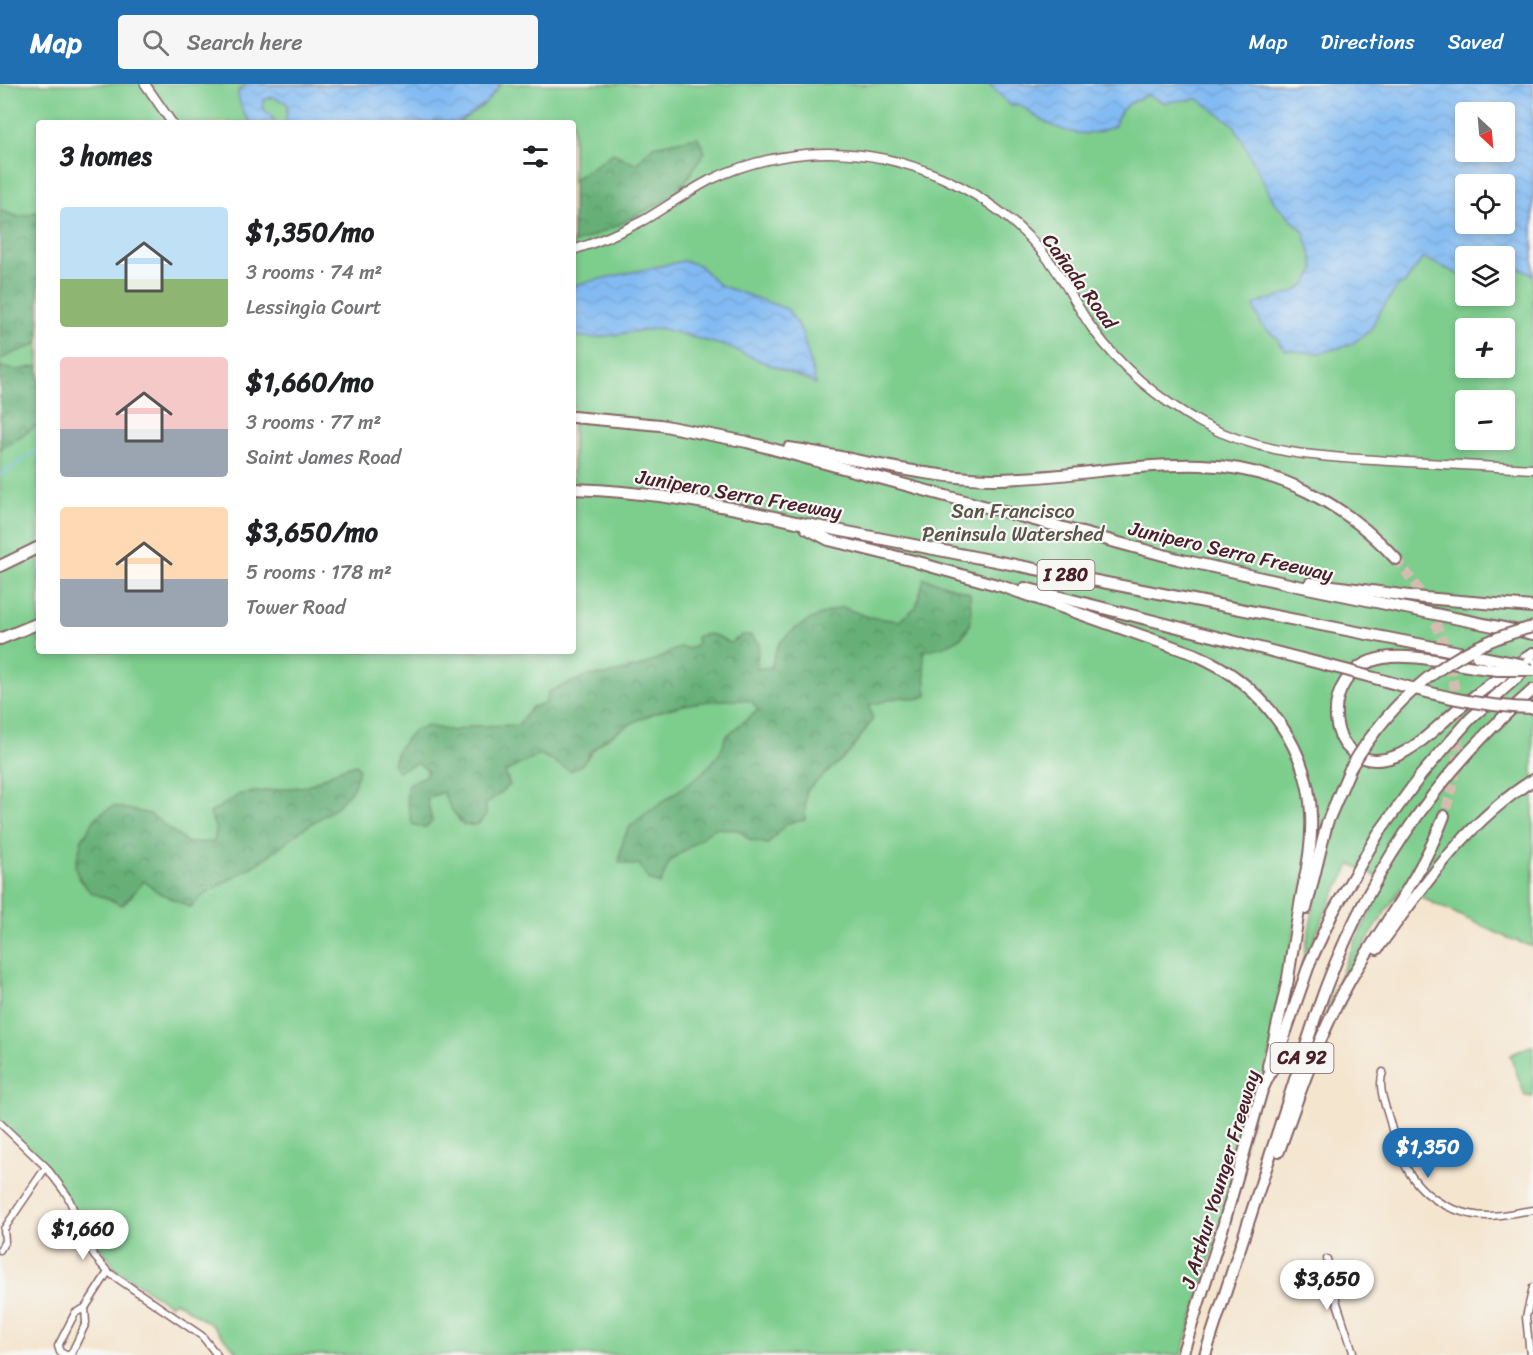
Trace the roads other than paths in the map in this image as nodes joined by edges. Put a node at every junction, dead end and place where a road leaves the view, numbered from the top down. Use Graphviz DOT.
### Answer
graph roads {
  1 [pos="145,84"];
  2 [pos="170,120"];
  3 [pos="576,249"];
  4 [pos="576,417"];
  5 [pos="747,442"];
  6 [pos="1533,469"];
  7 [pos="576,489"];
  8 [pos="796,522"];
  9 [pos="36,548"];
  10 [pos="1396,559"];
  11 [pos="920,563"];
  12 [pos="0,566"];
  13 [pos="1263,579"];
  14 [pos="1533,607"];
  15 [pos="36,624"];
  16 [pos="1530,631"];
  17 [pos="0,639"];
  18 [pos="1533,654"];
  19 [pos="1475,662"];
  20 [pos="1533,663"];
  21 [pos="1533,669"];
  22 [pos="1533,690"];
  23 [pos="1533,708"];
  24 [pos="1533,780"];
  25 [pos="1444,816"];
  26 [pos="1287,986"];
  27 [pos="1342,995"];
  28 [pos="1383,1072"];
  29 [pos="1262,1090"];
  30 [pos="0,1123"];
  31 [pos="46,1167"];
  32 [pos="1533,1210"];
  33 [pos="1250,1219"];
  34 [pos="2,1230"];
  35 [pos="0,1250"];
  36 [pos="1327,1259"];
  37 [pos="108,1272"];
  38 [pos="1533,1287"];
  39 [pos="85,1308"];
  40 [pos="67,1355"];
  41 [pos="217,1355"];
  42 [pos="1182,1355"];
  43 [pos="1205,1355"];
  44 [pos="1354,1355"];
  45 [pos="1530,1355"];
  1 -- 2 [label="main road"];
  3 -- 6 [label="main road, Cañada Road"];
  4 -- 5 [label="highway, Junipero Serra Freeway / I 280"];
  5 -- 10 [label="highway"];
  5 -- 13 [label="highway, Junipero Serra Freeway / I 280"];
  7 -- 8 [label="highway, Junipero Serra Freeway / I 280"];
  8 -- 11 [label="highway"];
  8 -- 19 [label="highway, Junipero Serra Freeway / I 280"];
  9 -- 12 [label="highway"];
  11 -- 23 [label="highway, bridge"];
  11 -- 26 [label="highway"];
  13 -- 14 [label="highway"];
  13 -- 16 [label="highway, Junipero Serra Freeway / I 280"];
  15 -- 17 [label="highway"];
  16 -- 26 [label="highway, bridge"];
  18 -- 19 [label="highway"];
  19 -- 21 [label="highway, Junipero Serra Freeway / I 280, bridge"];
  20 -- 29 [label="highway, J Arthur Younger Freeway / CA 92"];
  22 -- 33 [label="highway, J Arthur Younger Freeway / CA 92"];
  24 -- 27 [label="highway"];
  25 -- 27 [label="highway"];
  26 -- 29 [label="highway"];
  27 -- 33 [label="highway"];
  28 -- 32 [label="street"];
  29 -- 42 [label="highway, J Arthur Younger Freeway / CA 92"];
  30 -- 31 [label="street"];
  31 -- 34 [label="street"];
  31 -- 37 [label="street"];
  33 -- 43 [label="highway, J Arthur Younger Freeway / CA 92"];
  34 -- 35 [label="street"];
  36 -- 44 [label="street"];
  37 -- 39 [label="street"];
  37 -- 41 [label="street"];
  38 -- 45 [label="street"];
  39 -- 40 [label="street"];
  39 -- 40 [label="street"];
}
